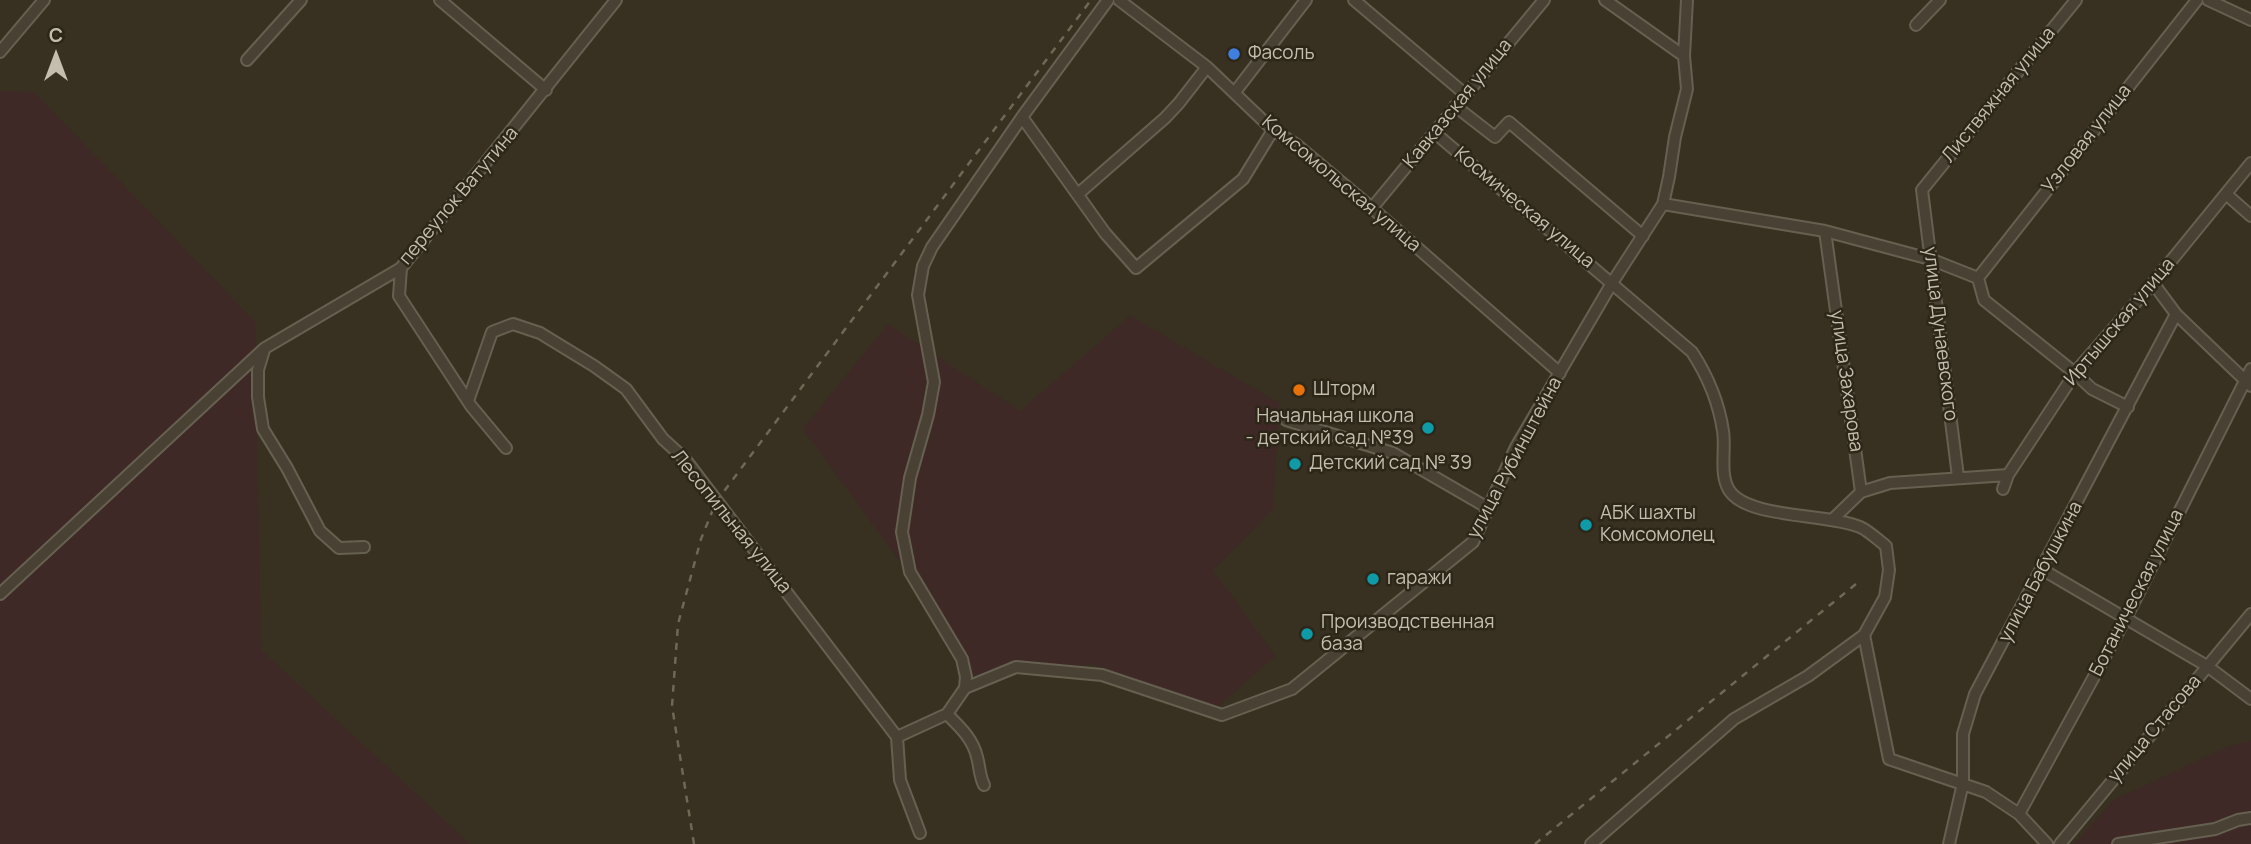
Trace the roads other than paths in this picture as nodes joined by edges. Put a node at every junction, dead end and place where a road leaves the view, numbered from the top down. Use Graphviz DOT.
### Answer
graph roads {
  1 [pos="44,0"];
  2 [pos="301,0"];
  3 [pos="440,0"];
  4 [pos="616,0"];
  5 [pos="1108,0"];
  6 [pos="1119,0"];
  7 [pos="1307,0"];
  8 [pos="1354,0"];
  9 [pos="1544,0"];
  10 [pos="1605,0"];
  11 [pos="1686,0"];
  12 [pos="1940,0"];
  13 [pos="2076,0"];
  14 [pos="2197,0"];
  15 [pos="2208,0"];
  16 [pos="2251,20"];
  17 [pos="1916,25"];
  18 [pos="0,52"];
  19 [pos="1684,57"];
  20 [pos="247,60"];
  21 [pos="1207,67"];
  22 [pos="546,90"];
  23 [pos="1235,92"];
  24 [pos="1465,94"];
  25 [pos="1455,106"];
  26 [pos="1022,117"];
  27 [pos="1273,130"];
  28 [pos="1435,133"];
  29 [pos="2251,163"];
  30 [pos="1922,190"];
  31 [pos="1077,194"];
  32 [pos="2226,194"];
  33 [pos="1663,204"];
  34 [pos="1372,208"];
  35 [pos="2251,216"];
  36 [pos="1825,231"];
  37 [pos="1643,236"];
  38 [pos="1930,258"];
  39 [pos="401,268"];
  40 [pos="1978,278"];
  41 [pos="1612,282"];
  42 [pos="2153,283"];
  43 [pos="2176,314"];
  44 [pos="265,348"];
  45 [pos="2251,369"];
  46 [pos="1560,373"];
  47 [pos="2075,373"];
  48 [pos="2248,383"];
  49 [pos="468,401"];
  50 [pos="2128,407"];
  51 [pos="1286,420"];
  52 [pos="506,448"];
  53 [pos="2008,475"];
  54 [pos="1958,477"];
  55 [pos="2004,489"];
  56 [pos="1861,492"];
  57 [pos="1488,508"];
  58 [pos="1832,520"];
  59 [pos="364,547"];
  60 [pos="2043,570"];
  61 [pos="0,594"];
  62 [pos="2251,614"];
  63 [pos="2126,618"];
  64 [pos="1864,635"];
  65 [pos="2207,666"];
  66 [pos="965,688"];
  67 [pos="2251,699"];
  68 [pos="947,714"];
  69 [pos="897,737"];
  70 [pos="1963,783"];
  71 [pos="984,785"];
  72 [pos="2019,814"];
  73 [pos="2251,818"];
  74 [pos="920,833"];
  75 [pos="1591,844"];
  76 [pos="1949,844"];
  77 [pos="2047,844"];
  78 [pos="2060,844"];
  79 [pos="2118,844"];
  1 -- 18 [label="street"];
  2 -- 20 [label="street"];
  3 -- 22 [label="street"];
  4 -- 22 [label="street, переулок Ватутина"];
  5 -- 26 [label="street"];
  6 -- 21 [label="street, Комсомольская улица"];
  7 -- 23 [label="street"];
  8 -- 24 [label="street"];
  9 -- 24 [label="street, Кавказская улица"];
  10 -- 19 [label="street"];
  11 -- 19 [label="street, улица Рубинштейна"];
  12 -- 17 [label="street"];
  13 -- 30 [label="street, Листвяжная улица"];
  14 -- 40 [label="street, Узловая улица"];
  15 -- 16 [label="street"];
  19 -- 33 [label="street, улица Рубинштейна"];
  21 -- 23 [label="street, Комсомольская улица"];
  21 -- 31 [label="street"];
  22 -- 39 [label="street, переулок Ватутина"];
  23 -- 27 [label="street, Комсомольская улица"];
  24 -- 25 [label="street, Кавказская улица"];
  25 -- 28 [label="street, Кавказская улица"];
  25 -- 37 [label="street, Космическая улица"];
  26 -- 31 [label="street"];
  26 -- 66 [label="street"];
  27 -- 31 [label="street"];
  27 -- 34 [label="street, Комсомольская улица"];
  28 -- 34 [label="street, Кавказская улица"];
  28 -- 41 [label="street, Космическая улица"];
  29 -- 32 [label="street, Иртышская улица"];
  30 -- 38 [label="street, улица Дунаевского"];
  32 -- 35 [label="street"];
  32 -- 42 [label="street, Иртышская улица"];
  33 -- 36 [label="street"];
  33 -- 37 [label="street, улица Рубинштейна"];
  34 -- 46 [label="street, Комсомольская улица"];
  36 -- 38 [label="street"];
  36 -- 56 [label="street, улица Захарова"];
  37 -- 41 [label="street, улица Рубинштейна"];
  38 -- 40 [label="street"];
  38 -- 54 [label="street, улица Дунаевского"];
  39 -- 44 [label="street, переулок Ватутина"];
  39 -- 49 [label="street"];
  40 -- 47 [label="street"];
  41 -- 46 [label="street, улица Рубинштейна"];
  41 -- 58 [label="street, Космическая улица"];
  42 -- 43 [label="street"];
  42 -- 47 [label="street, Иртышская улица"];
  43 -- 48 [label="street"];
  43 -- 50 [label="street, улица Бабушкина"];
  44 -- 59 [label="street"];
  44 -- 61 [label="street, переулок Ватутина"];
  45 -- 48 [label="street, Ботаническая улица"];
  46 -- 57 [label="street, улица Рубинштейна"];
  47 -- 50 [label="street"];
  47 -- 53 [label="street, Иртышская улица"];
  48 -- 63 [label="street, Ботаническая улица"];
  49 -- 52 [label="street"];
  49 -- 69 [label="street, Лесопильная улица"];
  50 -- 60 [label="street, улица Бабушкина"];
  51 -- 57 [label="street"];
  53 -- 54 [label="street"];
  53 -- 55 [label="street, Иртышская улица"];
  54 -- 56 [label="street"];
  56 -- 58 [label="street"];
  57 -- 66 [label="street, улица Рубинштейна"];
  58 -- 64 [label="street, Космическая улица"];
  60 -- 63 [label="street"];
  60 -- 70 [label="street, улица Бабушкина"];
  62 -- 65 [label="street, улица Стасова"];
  63 -- 65 [label="street"];
  63 -- 72 [label="street, Ботаническая улица"];
  64 -- 70 [label="street"];
  64 -- 75 [label="street"];
  65 -- 67 [label="street"];
  65 -- 78 [label="street, улица Стасова"];
  66 -- 68 [label="street"];
  68 -- 69 [label="street"];
  68 -- 71 [label="street"];
  69 -- 74 [label="street"];
  70 -- 72 [label="street"];
  70 -- 76 [label="street, улица Бабушкина"];
  72 -- 77 [label="street"];
  73 -- 79 [label="street"];
}
